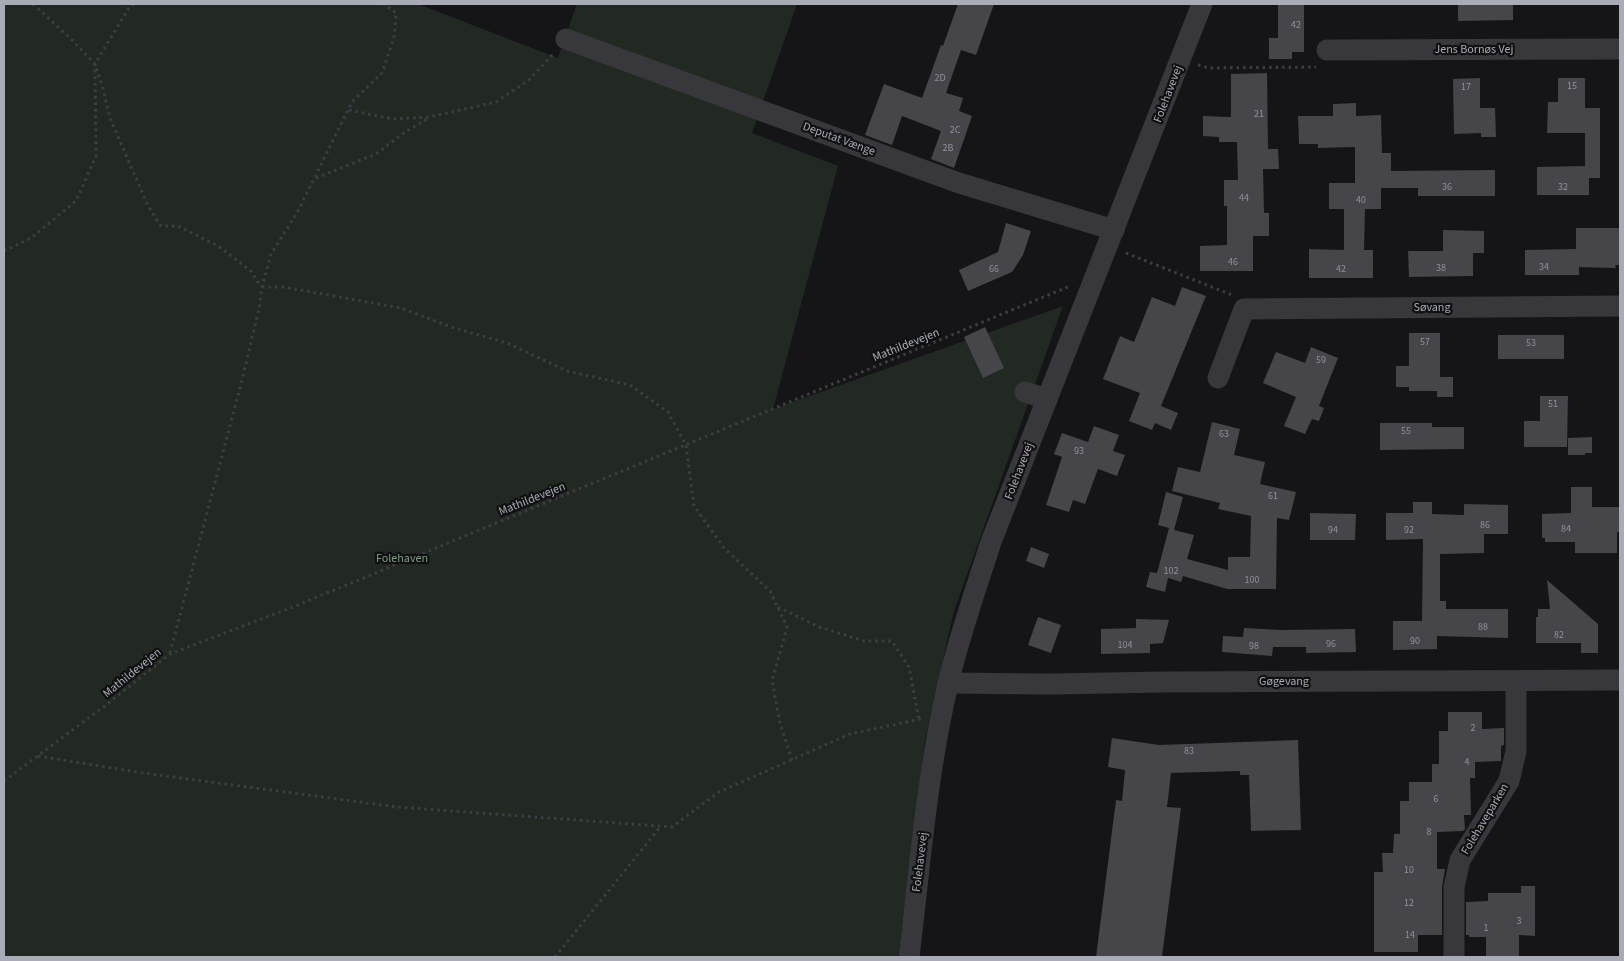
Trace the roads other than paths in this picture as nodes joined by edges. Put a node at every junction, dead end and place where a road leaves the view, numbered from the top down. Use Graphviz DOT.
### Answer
graph roads {
  1 [pos="1202,4"];
  2 [pos="566,40"];
  3 [pos="1620,49"];
  4 [pos="1327,50"];
  5 [pos="1111,236"];
  6 [pos="1620,306"];
  7 [pos="1218,378"];
  8 [pos="1025,392"];
  9 [pos="1047,399"];
  10 [pos="1620,680"];
  11 [pos="1516,681"];
  12 [pos="948,683"];
  13 [pos="909,957"];
  14 [pos="1454,957"];
  1 -- 5 [label="street, Folehavevej"];
  2 -- 5 [label="street, Deputat Vænge"];
  3 -- 4 [label="street, Jens Bornøs Vej"];
  5 -- 9 [label="street, Folehavevej"];
  6 -- 7 [label="street, Søvang"];
  8 -- 9 [label="street"];
  9 -- 12 [label="street, Folehavevej"];
  10 -- 11 [label="street, Gøgevang"];
  11 -- 12 [label="street, Gøgevang"];
  11 -- 14 [label="street, Folehaveparken"];
  12 -- 13 [label="street, Folehavevej"];
}
